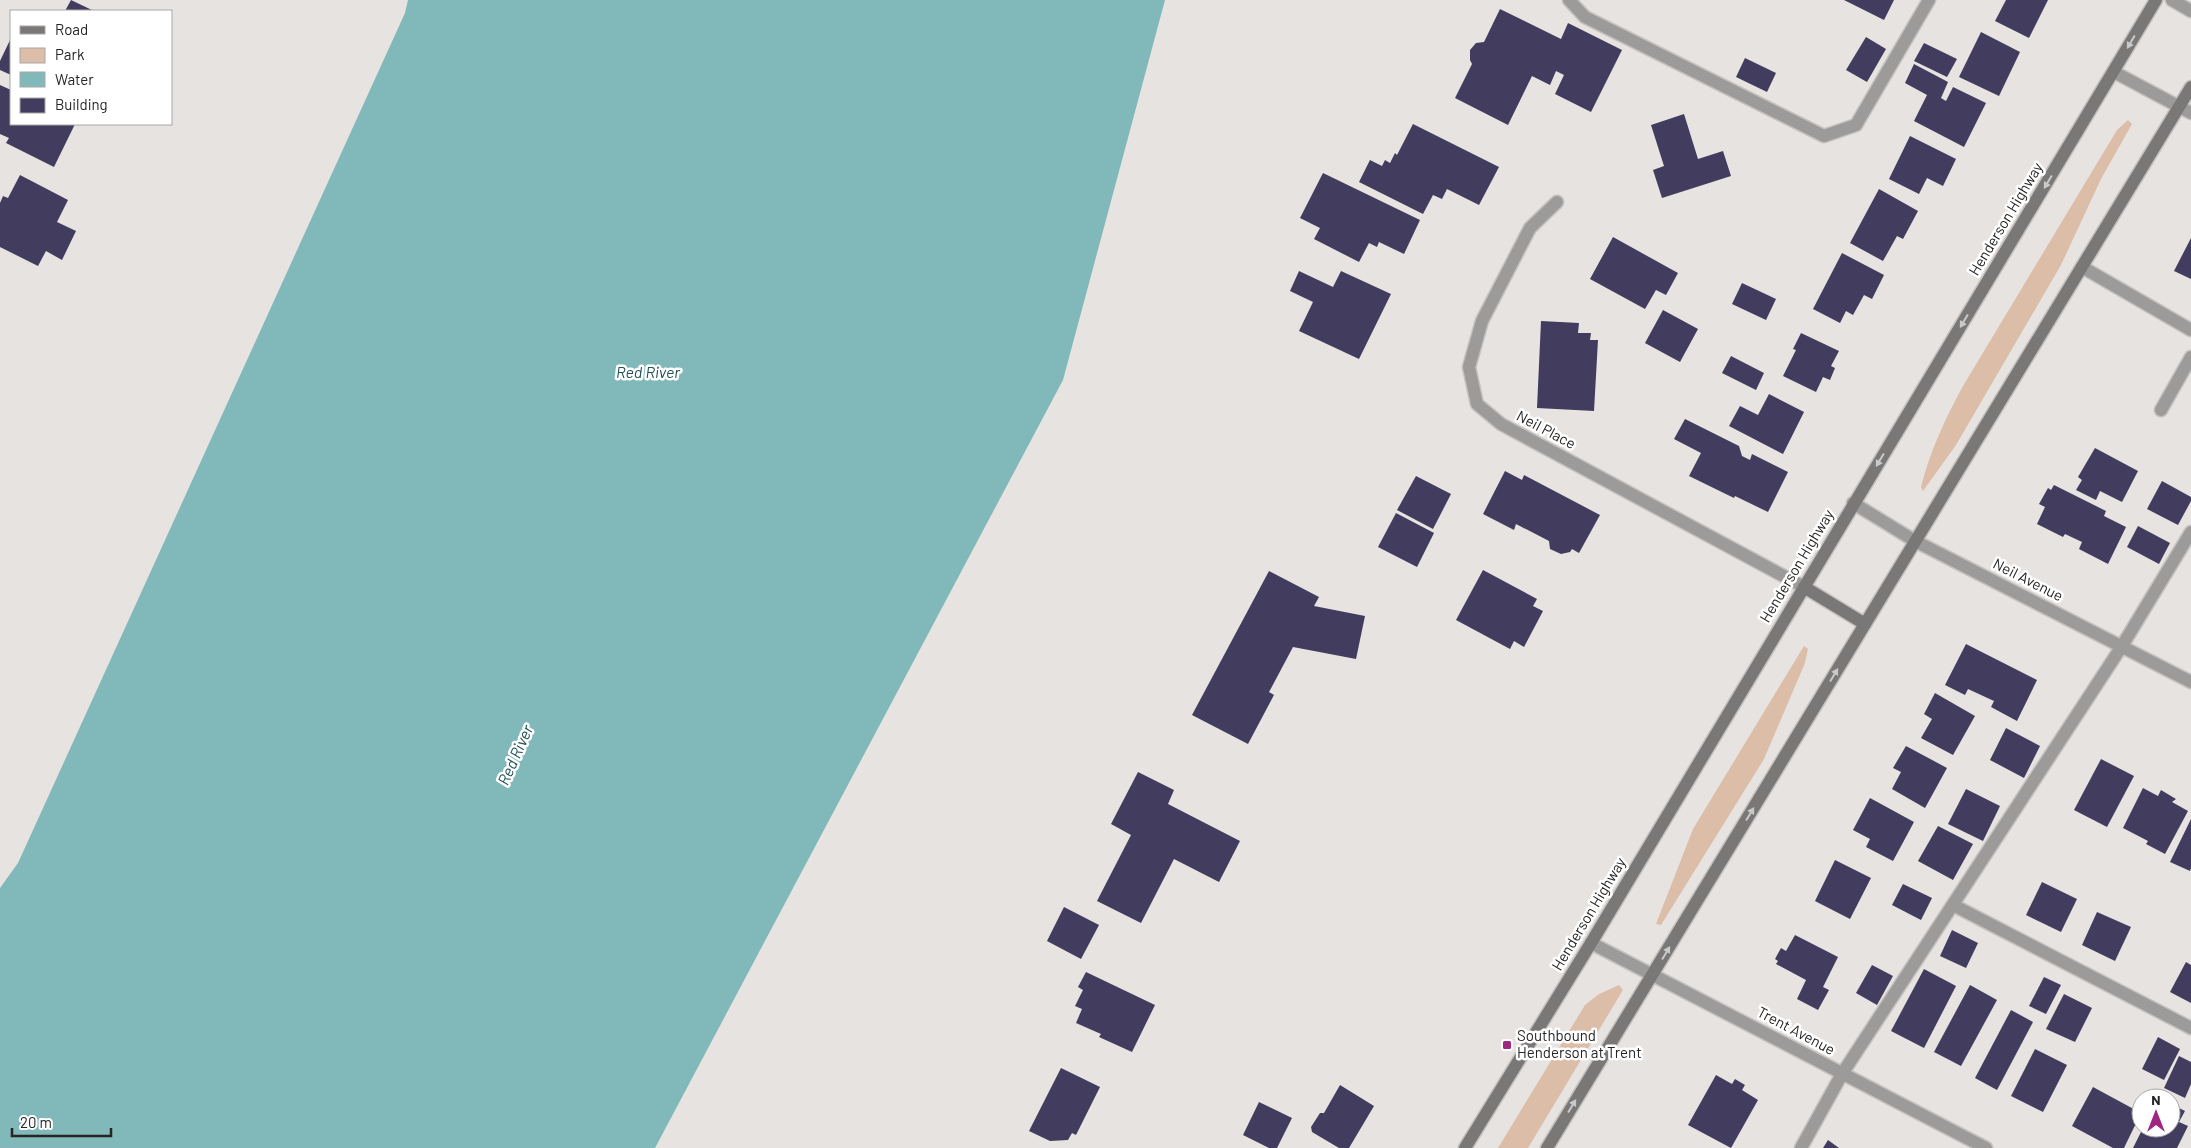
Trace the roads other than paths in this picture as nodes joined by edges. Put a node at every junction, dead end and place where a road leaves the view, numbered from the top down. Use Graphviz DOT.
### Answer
graph roads {
  1 [pos="1569,0"];
  2 [pos="1929,0"];
  3 [pos="2156,0"];
  4 [pos="2172,0"];
  5 [pos="2191,11"];
  6 [pos="2114,72"];
  7 [pos="2191,87"];
  8 [pos="2179,107"];
  9 [pos="2191,113"];
  10 [pos="1557,202"];
  11 [pos="2082,267"];
  12 [pos="2191,330"];
  13 [pos="2191,357"];
  14 [pos="2161,410"];
  15 [pos="1853,503"];
  16 [pos="2191,532"];
  17 [pos="1915,541"];
  18 [pos="1804,587"];
  19 [pos="1865,624"];
  20 [pos="2122,646"];
  21 [pos="2191,682"];
  22 [pos="1953,905"];
  23 [pos="1591,944"];
  24 [pos="1653,974"];
  25 [pos="2191,1028"];
  26 [pos="1842,1074"];
  27 [pos="1465,1148"];
  28 [pos="1547,1148"];
  29 [pos="1801,1148"];
  30 [pos="1986,1148"];
  1 -- 2 [label="street"];
  3 -- 6 [label="main road, Henderson Highway, one-way"];
  4 -- 5 [label="street"];
  6 -- 8 [label="street"];
  6 -- 15 [label="main road, Henderson Highway, one-way"];
  7 -- 8 [label="main road"];
  8 -- 9 [label="street"];
  8 -- 11 [label="main road"];
  10 -- 18 [label="street, Neil Place"];
  11 -- 12 [label="street"];
  11 -- 17 [label="main road"];
  13 -- 14 [label="street"];
  15 -- 17 [label="street, Neil Avenue"];
  15 -- 18 [label="main road, Henderson Highway"];
  16 -- 20 [label="street"];
  17 -- 19 [label="main road"];
  17 -- 20 [label="street, Neil Avenue"];
  18 -- 19 [label="main road"];
  18 -- 23 [label="main road, Henderson Highway"];
  24 -- 19 [label="main road, one-way"];
  20 -- 21 [label="street, Neil Avenue"];
  20 -- 22 [label="street"];
  22 -- 25 [label="street"];
  22 -- 26 [label="street"];
  23 -- 24 [label="street, Trent Avenue"];
  23 -- 27 [label="main road, Henderson Highway"];
  24 -- 26 [label="street, Trent Avenue"];
  28 -- 24 [label="main road, one-way"];
  26 -- 29 [label="street"];
  26 -- 30 [label="street, Trent Avenue"];
}
